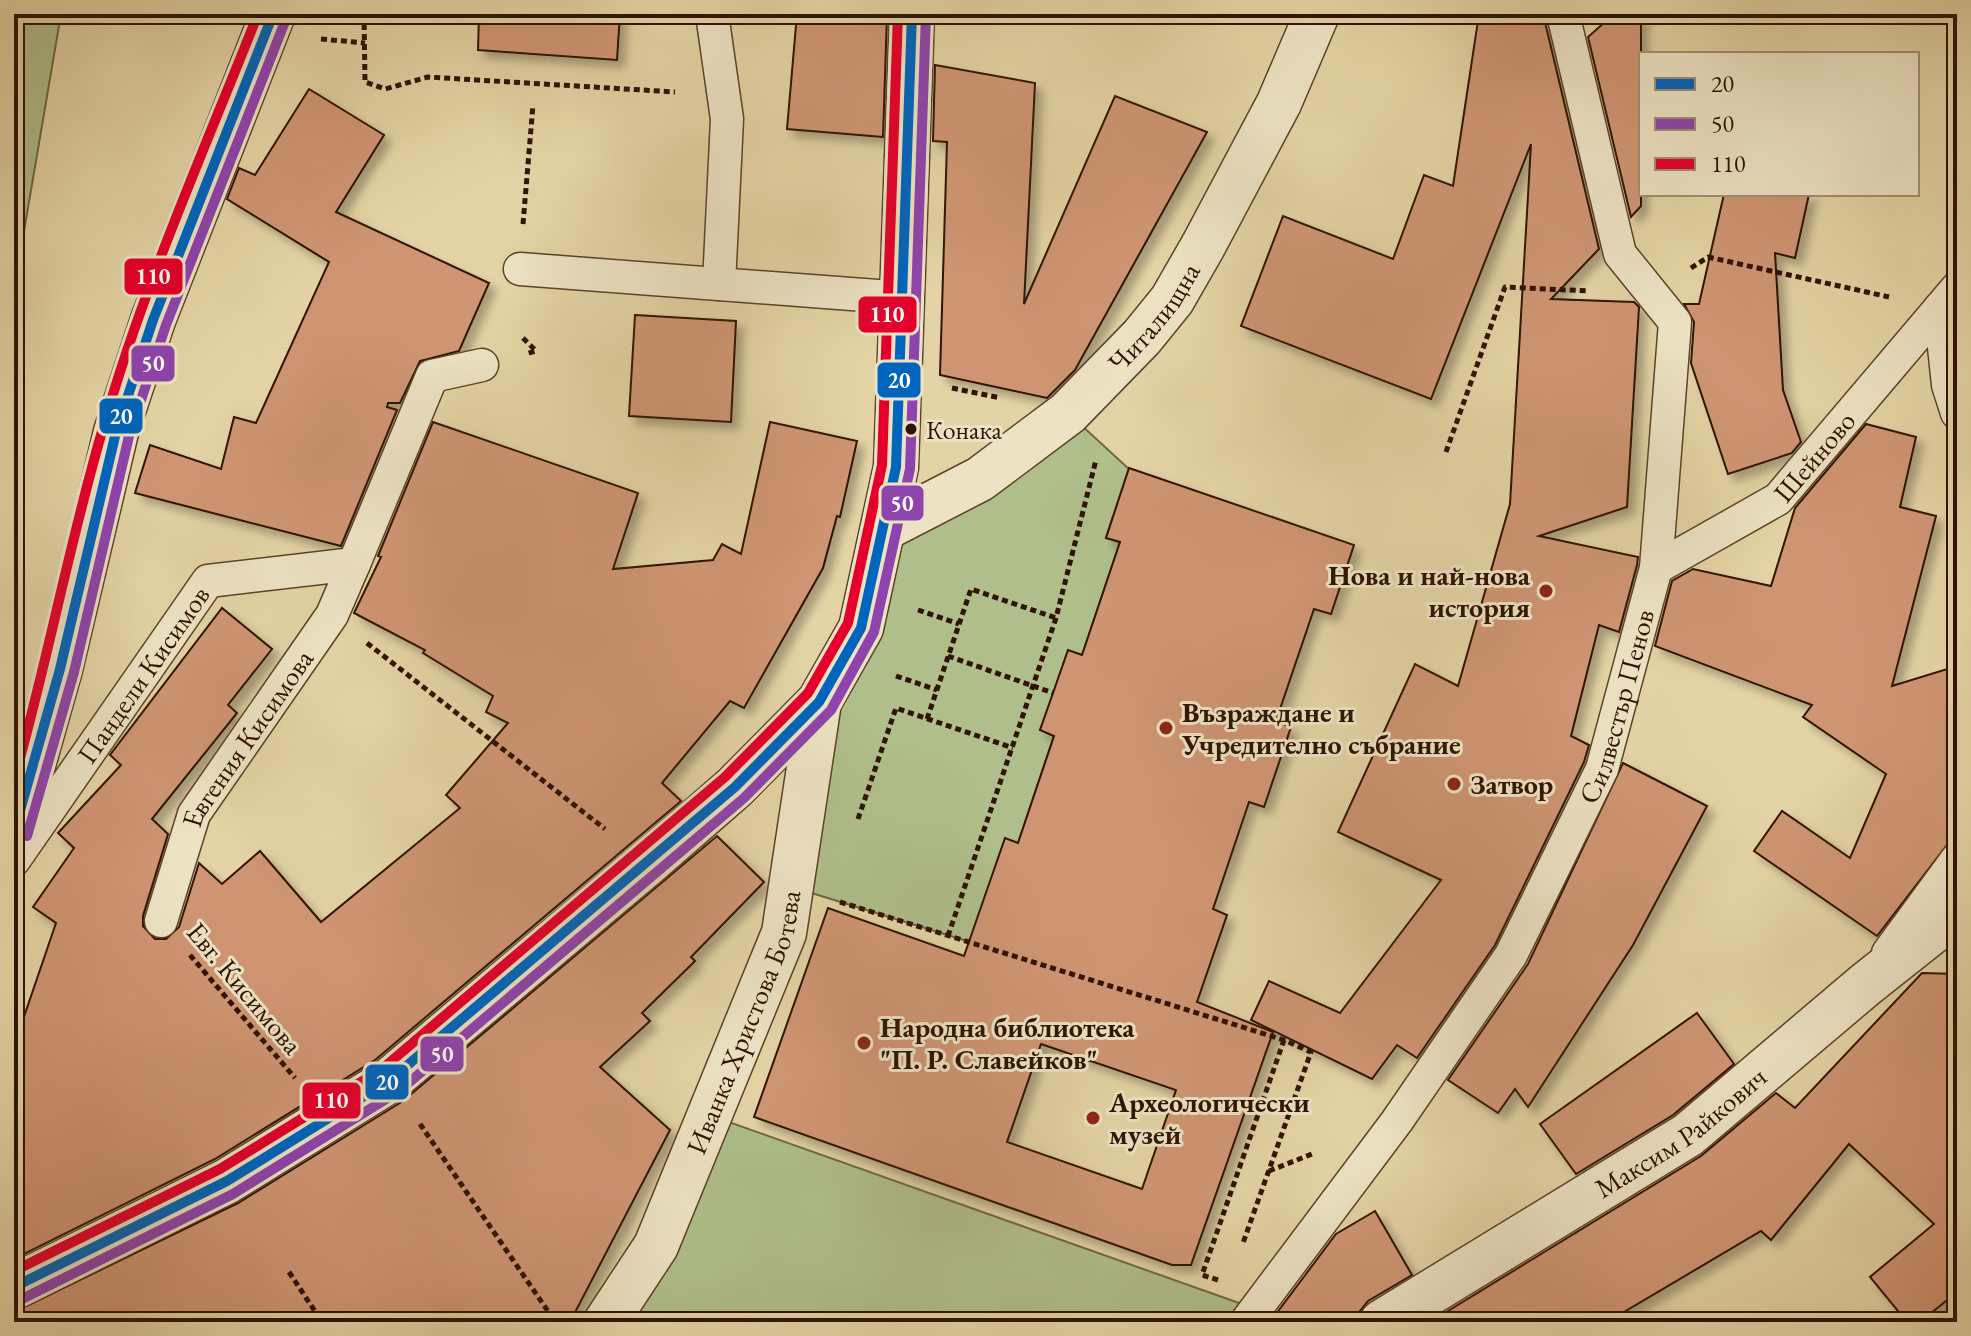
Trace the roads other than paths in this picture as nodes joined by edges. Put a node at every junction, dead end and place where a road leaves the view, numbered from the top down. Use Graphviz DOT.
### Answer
graph roads {
  1 [pos="273,14"];
  2 [pos="712,14"];
  3 [pos="912,14"];
  4 [pos="1317,14"];
  5 [pos="1563,14"];
  6 [pos="520,269"];
  7 [pos="719,284"];
  8 [pos="904,298"];
  9 [pos="1948,298"];
  10 [pos="482,365"];
  11 [pos="1957,413"];
  12 [pos="885,528"];
  13 [pos="354,564"];
  14 [pos="1656,568"];
  15 [pos="819,702"];
  16 [pos="14,832"];
  17 [pos="1957,859"];
  18 [pos="14,860"];
  19 [pos="1957,912"];
  20 [pos="161,921"];
  21 [pos="1865,985"];
  22 [pos="14,1287"];
  23 [pos="606,1322"];
  24 [pos="1246,1322"];
  25 [pos="1382,1322"];
  1 -- 16 [label="street"];
  2 -- 7 [label="lane"];
  3 -- 8 [label="street"];
  4 -- 12 [label="street, Читалищна"];
  5 -- 14 [label="lane, Силвестър Пенов"];
  6 -- 7 [label="lane"];
  7 -- 8 [label="lane"];
  8 -- 12 [label="street"];
  9 -- 11 [label="lane"];
  9 -- 14 [label="lane, Шейново"];
  10 -- 13 [label="lane"];
  12 -- 15 [label="street"];
  13 -- 18 [label="lane, Пандели Кисимов"];
  13 -- 20 [label="lane, Евгения Кисимова"];
  14 -- 24 [label="lane, Силвестър Пенов"];
  15 -- 22 [label="street"];
  15 -- 23 [label="street, Иванка Христова Ботева"];
  17 -- 21 [label="lane"];
  19 -- 21 [label="street, Максим Райкович"];
  21 -- 25 [label="street, Максим Райкович"];
}
